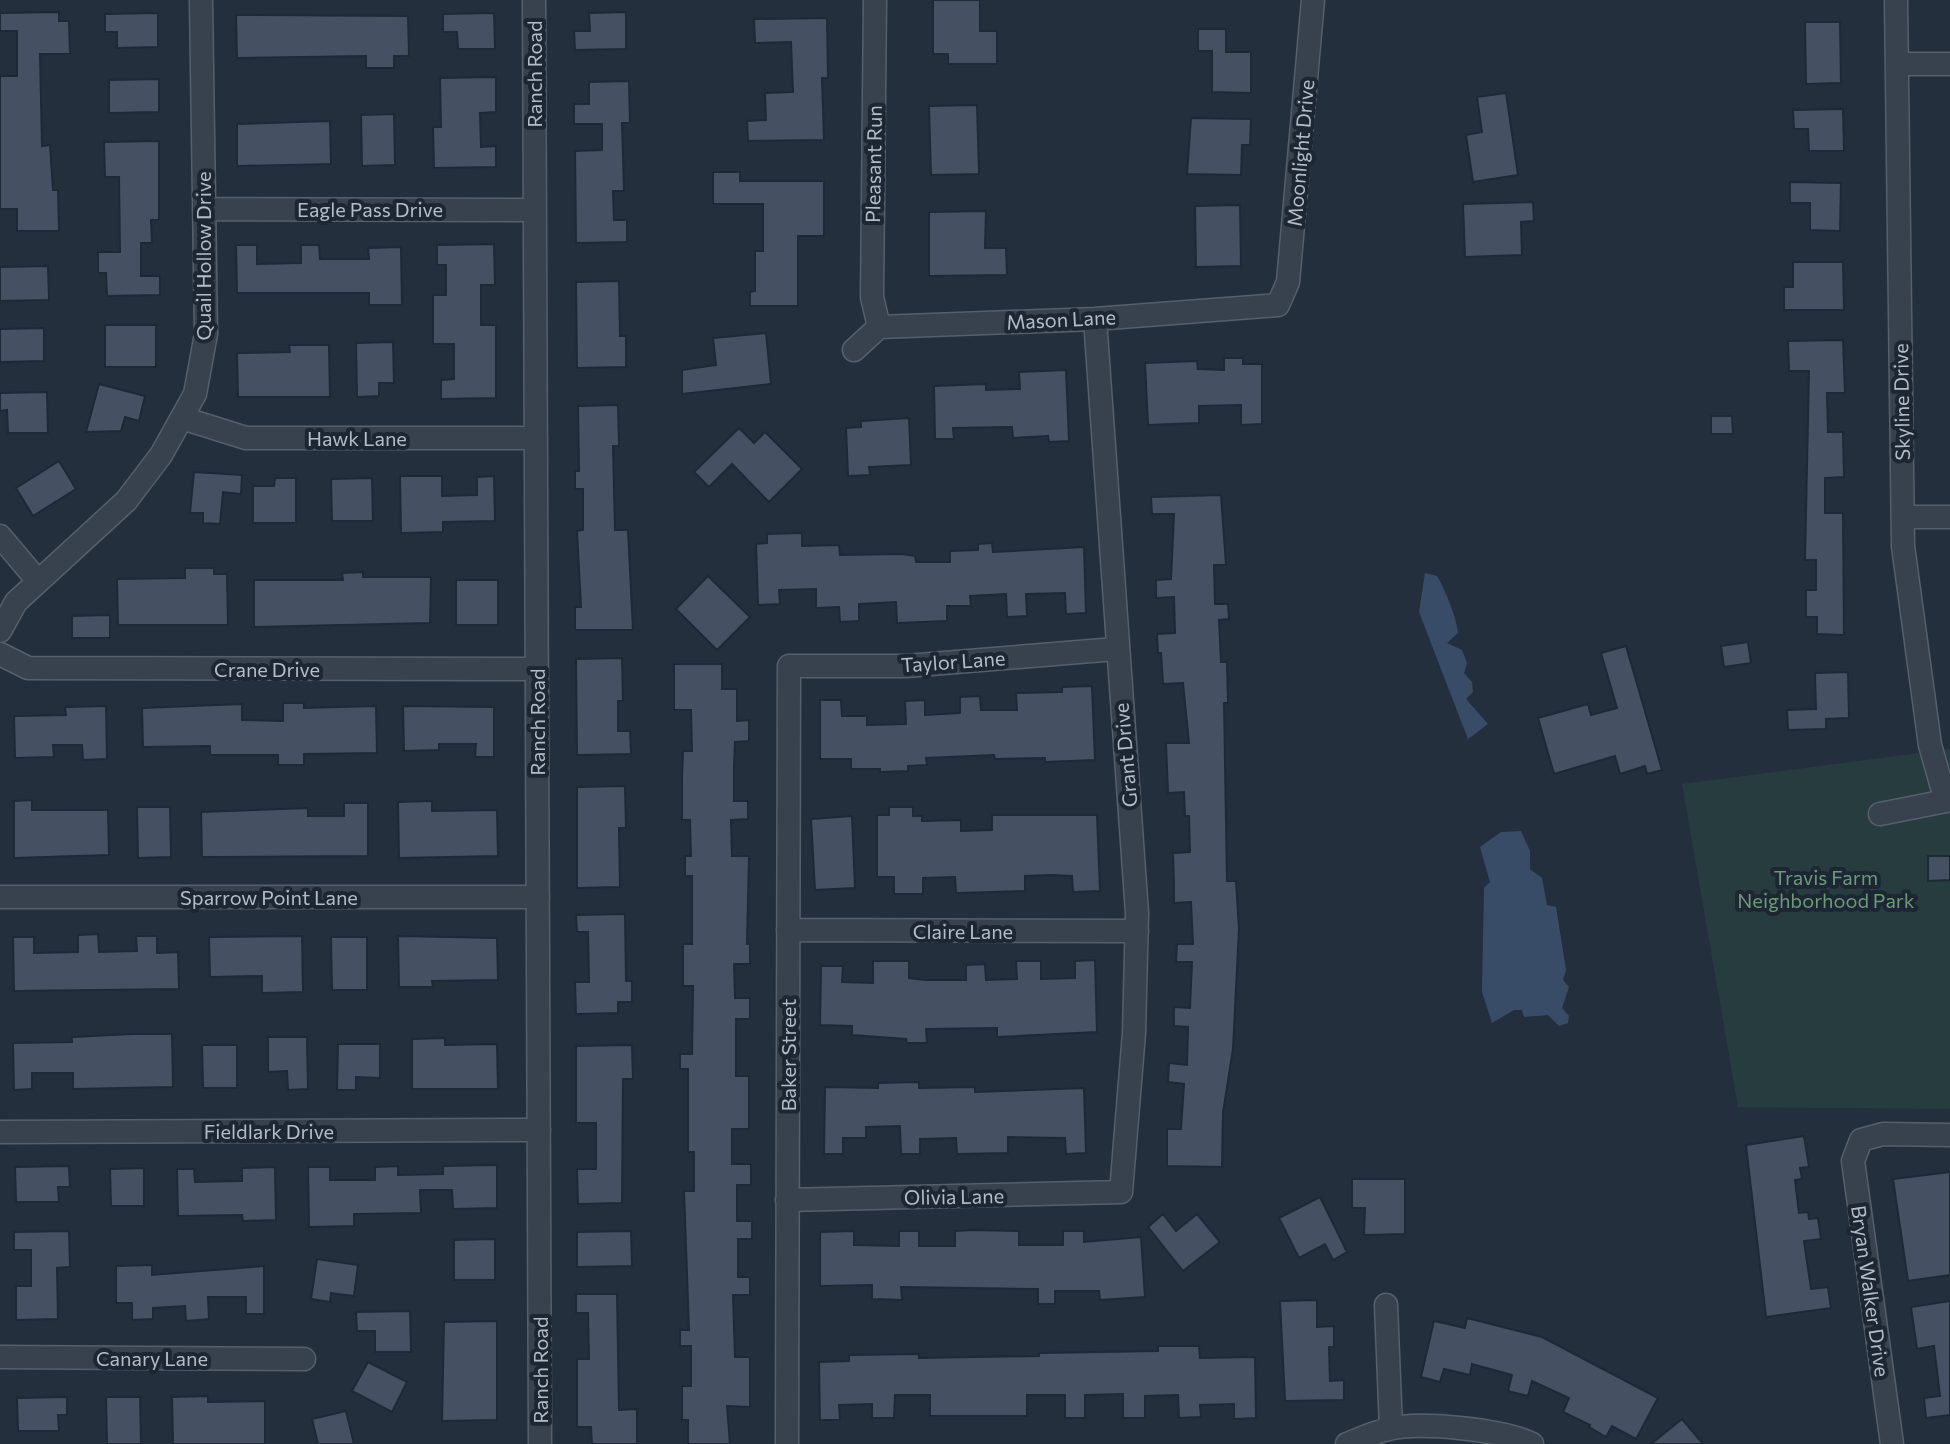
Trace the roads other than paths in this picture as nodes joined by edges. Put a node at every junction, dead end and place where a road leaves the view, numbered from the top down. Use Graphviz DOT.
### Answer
graph roads {
  1 [pos="201,0"];
  2 [pos="534,0"];
  3 [pos="875,0"];
  4 [pos="1313,0"];
  5 [pos="1896,0"];
  6 [pos="1898,64"];
  7 [pos="1950,64"];
  8 [pos="204,209"];
  9 [pos="535,210"];
  10 [pos="1278,305"];
  11 [pos="1095,319"];
  12 [pos="879,327"];
  13 [pos="854,350"];
  14 [pos="182,418"];
  15 [pos="536,438"];
  16 [pos="1903,517"];
  17 [pos="1950,517"];
  18 [pos="0,536"];
  19 [pos="38,581"];
  20 [pos="0,631"];
  21 [pos="1116,649"];
  22 [pos="0,654"];
  23 [pos="789,666"];
  24 [pos="537,669"];
  25 [pos="1880,814"];
  26 [pos="0,897"];
  27 [pos="538,897"];
  28 [pos="788,930"];
  29 [pos="1137,931"];
  30 [pos="539,1130"];
  31 [pos="0,1132"];
  32 [pos="1950,1135"];
  33 [pos="1121,1192"];
  34 [pos="787,1200"];
  35 [pos="1386,1305"];
  36 [pos="0,1357"];
  37 [pos="304,1359"];
  38 [pos="1391,1428"];
  39 [pos="540,1444"];
  40 [pos="787,1444"];
  41 [pos="1347,1444"];
  42 [pos="1532,1444"];
  43 [pos="1892,1444"];
  1 -- 8 [label="street, Quail Hollow Drive"];
  2 -- 9 [label="street, Ranch Road"];
  3 -- 12 [label="street, Pleasant Run"];
  4 -- 10 [label="street, Moonlight Drive"];
  5 -- 6 [label="street, Skyline Drive"];
  6 -- 7 [label="street"];
  6 -- 16 [label="street, Skyline Drive"];
  8 -- 9 [label="street, Eagle Pass Drive"];
  8 -- 14 [label="street, Quail Hollow Drive"];
  9 -- 15 [label="street, Ranch Road"];
  10 -- 11 [label="street, Mason Lane"];
  11 -- 12 [label="street, Mason Lane"];
  11 -- 21 [label="street, Grant Drive"];
  12 -- 13 [label="street"];
  14 -- 15 [label="street, Hawk Lane"];
  14 -- 19 [label="street, Quail Hollow Drive"];
  15 -- 24 [label="street, Ranch Road"];
  16 -- 17 [label="street"];
  16 -- 25 [label="street, Skyline Drive"];
  18 -- 19 [label="street"];
  19 -- 20 [label="street, Quail Hollow Drive"];
  21 -- 23 [label="street, Taylor Lane"];
  21 -- 29 [label="street, Grant Drive"];
  22 -- 24 [label="street, Crane Drive"];
  23 -- 28 [label="street, Baker Street"];
  24 -- 27 [label="street, Ranch Road"];
  26 -- 27 [label="street, Sparrow Point Lane"];
  27 -- 30 [label="street, Ranch Road"];
  28 -- 29 [label="street, Claire Lane"];
  28 -- 34 [label="street, Baker Street"];
  29 -- 33 [label="street, Grant Drive"];
  30 -- 31 [label="street, Fieldlark Drive"];
  30 -- 39 [label="street, Ranch Road"];
  32 -- 43 [label="street, Bryan Walker Drive"];
  33 -- 34 [label="street, Olivia Lane"];
  34 -- 40 [label="street, Baker Street"];
  35 -- 38 [label="street"];
  36 -- 37 [label="street, Canary Lane"];
  38 -- 41 [label="street"];
  38 -- 42 [label="street"];
}
